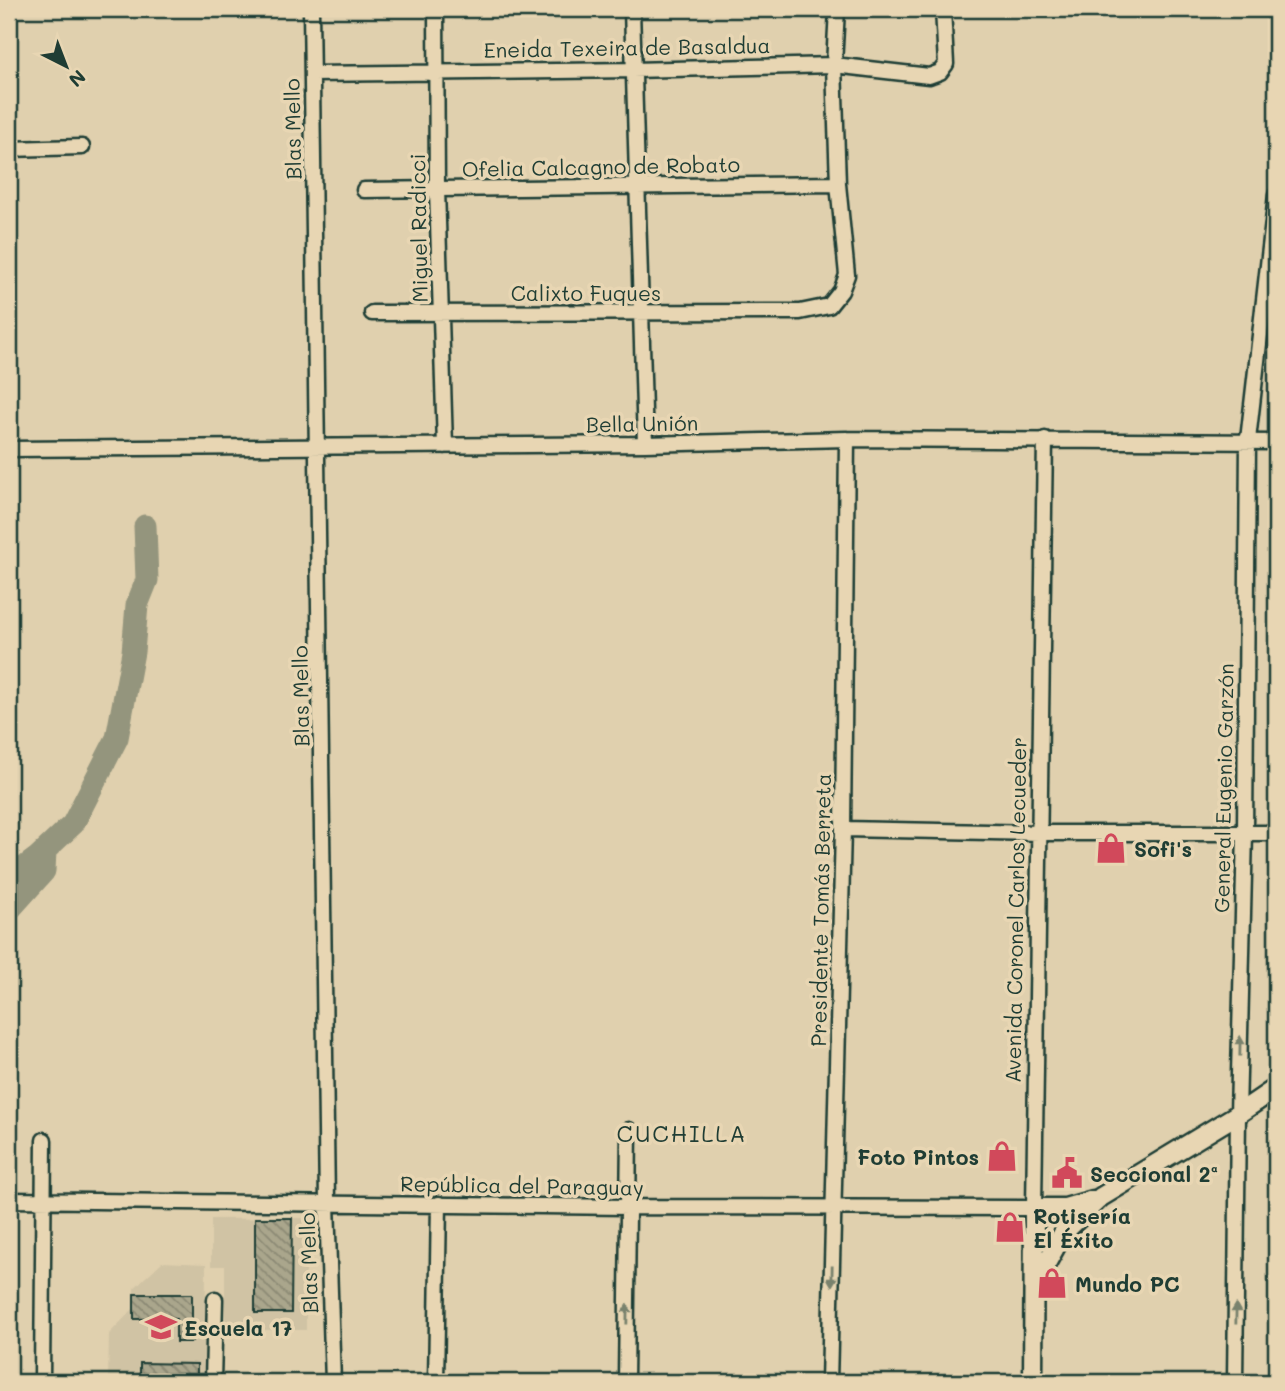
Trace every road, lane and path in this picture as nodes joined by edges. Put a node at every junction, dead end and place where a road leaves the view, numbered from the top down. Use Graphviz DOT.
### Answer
graph roads {
  1 [pos="311,9"];
  2 [pos="436,9"];
  3 [pos="632,9"];
  4 [pos="837,9"];
  5 [pos="943,9"];
  6 [pos="834,65"];
  7 [pos="632,70"];
  8 [pos="438,71"];
  9 [pos="312,74"];
  10 [pos="82,146"];
  11 [pos="9,149"];
  12 [pos="838,184"];
  13 [pos="635,185"];
  14 [pos="437,189"];
  15 [pos="364,190"];
  16 [pos="1276,195"];
  17 [pos="372,313"];
  18 [pos="441,313"];
  19 [pos="641,313"];
  20 [pos="847,439"];
  21 [pos="1045,439"];
  22 [pos="1248,440"];
  23 [pos="1276,442"];
  24 [pos="645,444"];
  25 [pos="445,446"];
  26 [pos="318,447"];
  27 [pos="9,449"];
  28 [pos="844,829"];
  29 [pos="1245,832"];
  30 [pos="1039,833"];
  31 [pos="1276,833"];
  32 [pos="1276,1088"];
  33 [pos="1238,1114"];
  34 [pos="629,1130"];
  35 [pos="44,1140"];
  36 [pos="1101,1197"];
  37 [pos="9,1199"];
  38 [pos="44,1200"];
  39 [pos="327,1203"];
  40 [pos="439,1204"];
  41 [pos="628,1207"];
  42 [pos="834,1208"];
  43 [pos="1034,1208"];
  44 [pos="1035,1284"];
  45 [pos="215,1300"];
  46 [pos="42,1382"];
  47 [pos="213,1382"];
  48 [pos="333,1382"];
  49 [pos="436,1382"];
  50 [pos="626,1382"];
  51 [pos="829,1382"];
  52 [pos="1032,1382"];
  53 [pos="1235,1382"];
  1 -- 9 [label="street, Blas Mello"];
  2 -- 8 [label="street, Miguel Radicci"];
  3 -- 7 [label="street"];
  4 -- 6 [label="street, Calixto Fuques"];
  5 -- 6 [label="street, Eneida Texeira de Basaldua"];
  6 -- 7 [label="street, Eneida Texeira de Basaldua"];
  6 -- 12 [label="street, Calixto Fuques"];
  7 -- 8 [label="street, Eneida Texeira de Basaldua"];
  7 -- 13 [label="street"];
  8 -- 9 [label="street, Eneida Texeira de Basaldua"];
  8 -- 14 [label="street, Miguel Radicci"];
  9 -- 26 [label="street, Blas Mello"];
  10 -- 11 [label="street"];
  12 -- 13 [label="street, Ofelia Calcagno de Robato"];
  12 -- 19 [label="street, Calixto Fuques"];
  13 -- 14 [label="street, Ofelia Calcagno de Robato"];
  13 -- 19 [label="street"];
  14 -- 15 [label="street, Ofelia Calcagno de Robato"];
  14 -- 18 [label="street, Miguel Radicci"];
  16 -- 22 [label="street, General Eugenio Garzón"];
  17 -- 18 [label="street, Calixto Fuques"];
  18 -- 19 [label="street, Calixto Fuques"];
  18 -- 25 [label="street, Miguel Radicci"];
  19 -- 24 [label="street"];
  20 -- 21 [label="street, Bella Unión"];
  20 -- 24 [label="street, Bella Unión"];
  20 -- 28 [label="street, Presidente Tomás Berreta"];
  21 -- 22 [label="street, Bella Unión"];
  21 -- 30 [label="street, Avenida Coronel Carlos Lecueder"];
  22 -- 23 [label="street, Bella Unión"];
  22 -- 29 [label="street, General Eugenio Garzón"];
  24 -- 25 [label="street, Bella Unión"];
  25 -- 26 [label="street, Bella Unión"];
  26 -- 27 [label="street, Bella Unión"];
  26 -- 39 [label="street, Blas Mello"];
  28 -- 30 [label="street"];
  28 -- 42 [label="street, Presidente Tomás Berreta"];
  29 -- 30 [label="street"];
  29 -- 31 [label="street"];
  33 -- 29 [label="street, General Eugenio Garzón, one-way"];
  30 -- 43 [label="street, Avenida Coronel Carlos Lecueder"];
  32 -- 33 [label="main road"];
  33 -- 36 [label="main road"];
  53 -- 33 [label="street, General Eugenio Garzón, one-way"];
  34 -- 41 [label="street"];
  35 -- 38 [label="street"];
  36 -- 43 [label="main road"];
  36 -- 44 [label="main road"];
  37 -- 38 [label="street, República del Paraguay"];
  38 -- 39 [label="street, República del Paraguay"];
  38 -- 46 [label="street"];
  39 -- 40 [label="street, República del Paraguay"];
  39 -- 48 [label="street, Blas Mello"];
  40 -- 41 [label="street, República del Paraguay"];
  40 -- 49 [label="street"];
  41 -- 42 [label="street, República del Paraguay"];
  50 -- 41 [label="street, one-way"];
  42 -- 43 [label="street, República del Paraguay"];
  42 -- 51 [label="street, Presidente Tomás Berreta, one-way"];
  43 -- 44 [label="main road, Avenida Coronel Carlos Lecueder"];
  44 -- 52 [label="main road, Avenida Coronel Carlos Lecueder"];
  45 -- 47 [label="street"];
}
